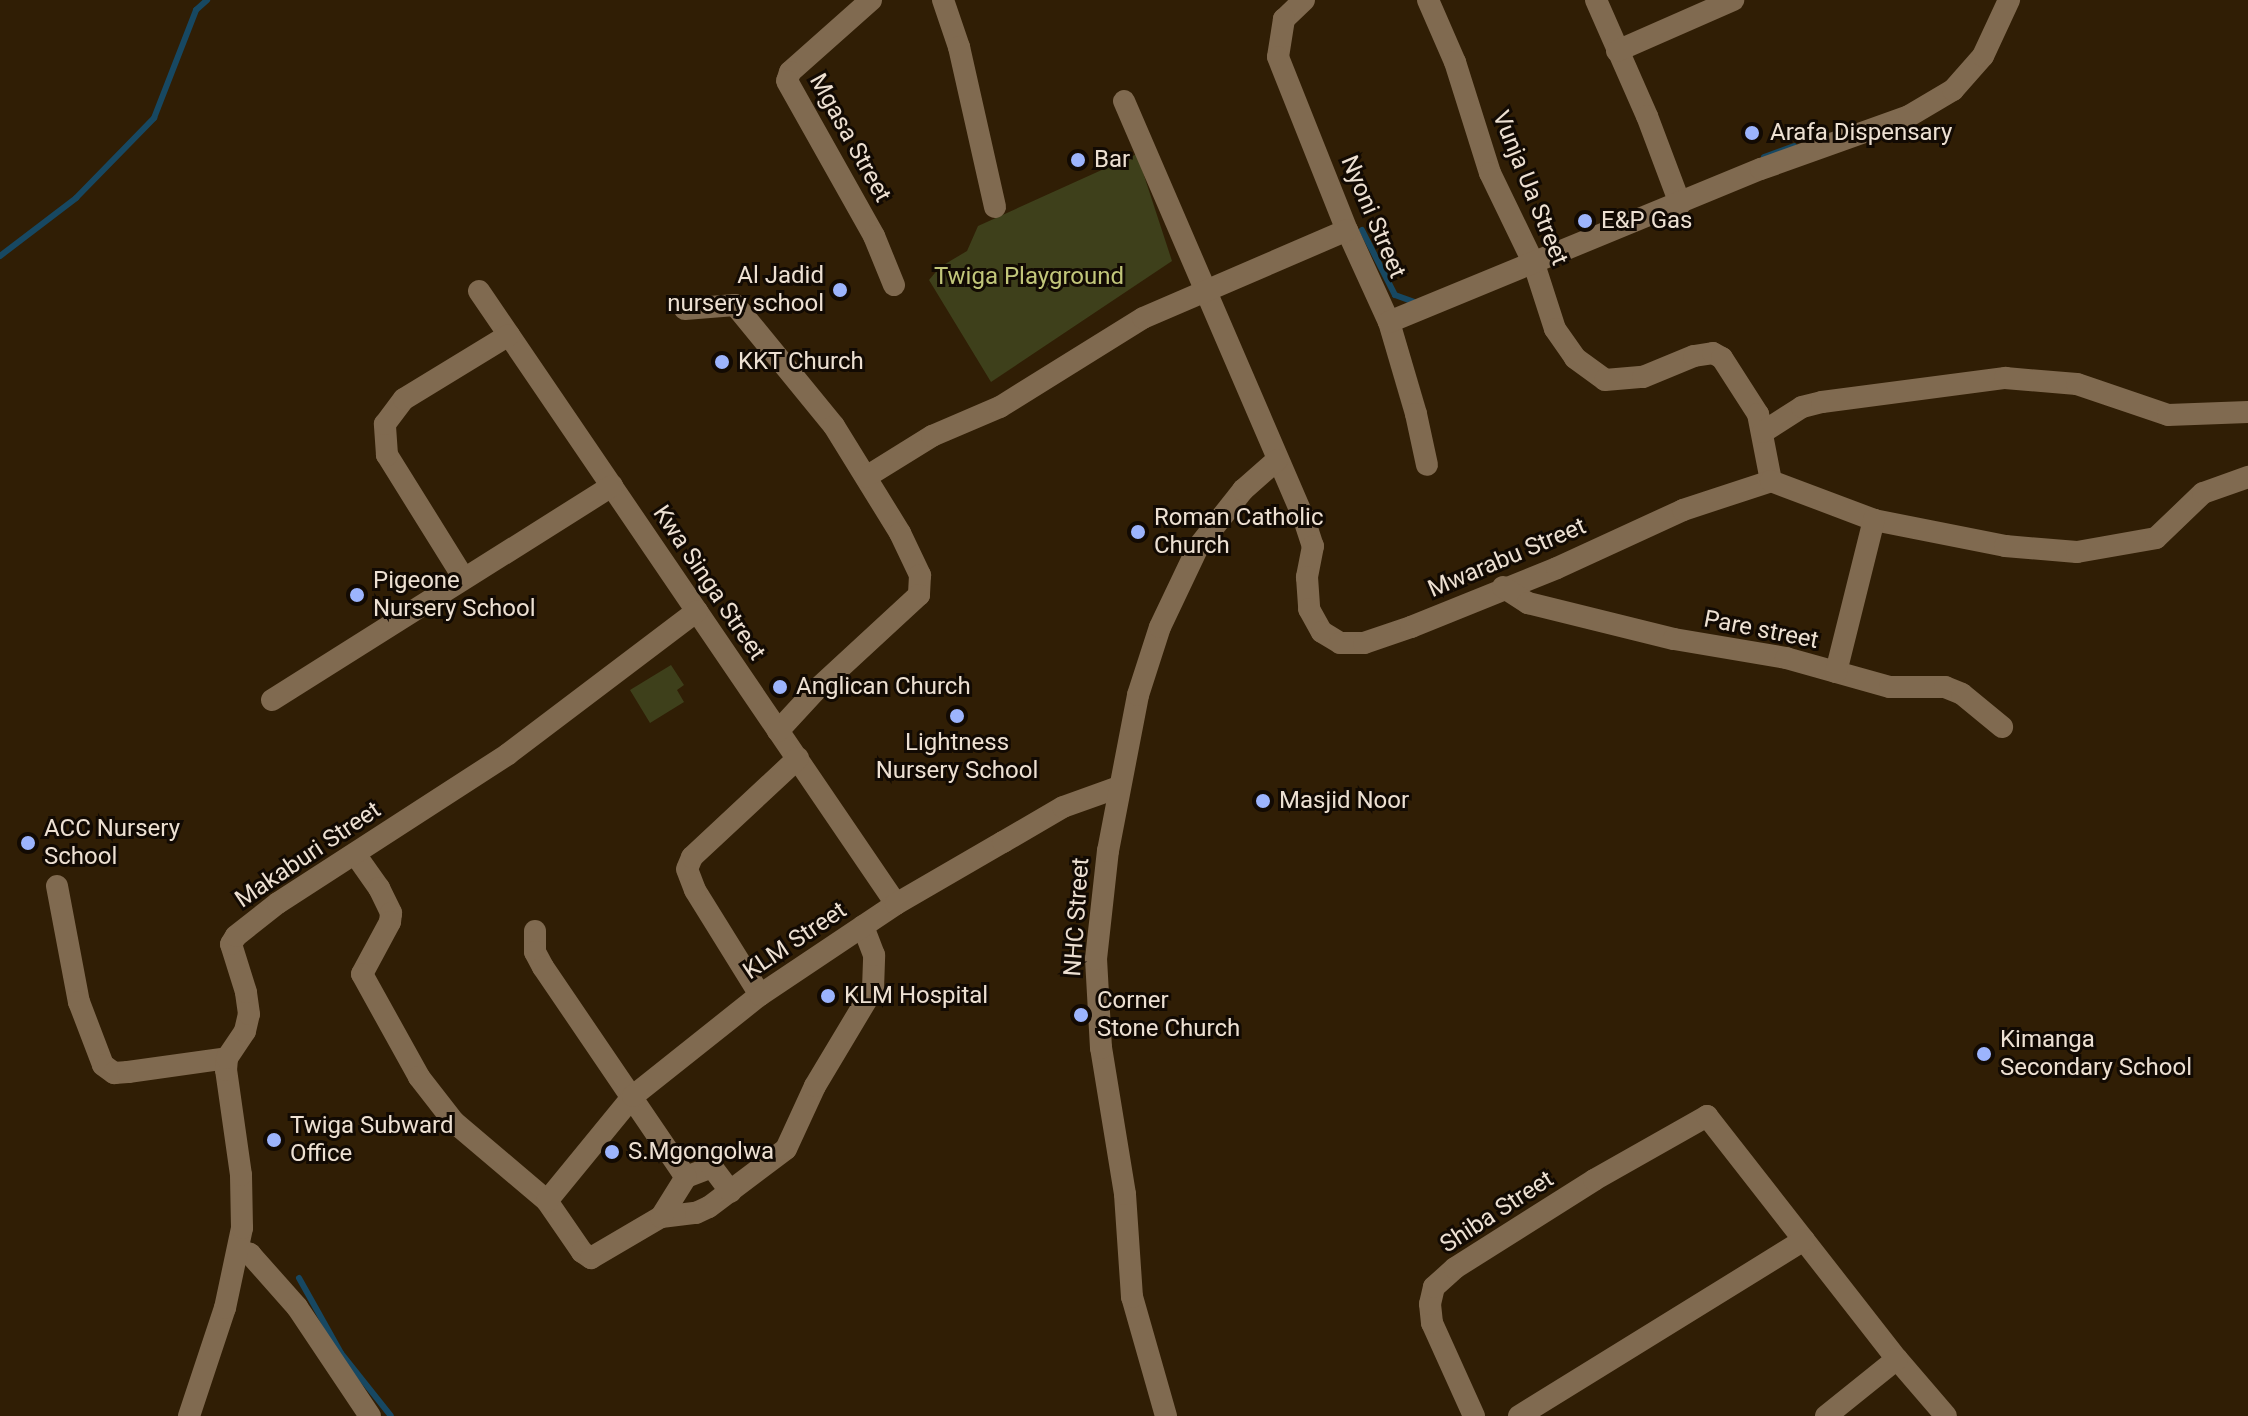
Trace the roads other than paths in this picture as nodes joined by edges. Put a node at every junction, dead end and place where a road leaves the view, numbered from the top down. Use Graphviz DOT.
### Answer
graph roads {
  1 [pos="871,0"];
  2 [pos="943,0"];
  3 [pos="1304,0"];
  4 [pos="1428,0"];
  5 [pos="1596,0"];
  6 [pos="1733,0"];
  7 [pos="2009,0"];
  8 [pos="1617,51"];
  9 [pos="1124,101"];
  10 [pos="1680,204"];
  11 [pos="995,207"];
  12 [pos="1347,230"];
  13 [pos="1534,264"];
  14 [pos="894,285"];
  15 [pos="479,291"];
  16 [pos="1206,293"];
  17 [pos="685,309"];
  18 [pos="1389,322"];
  19 [pos="509,335"];
  20 [pos="2248,412"];
  21 [pos="1763,432"];
  22 [pos="1277,460"];
  23 [pos="1427,465"];
  24 [pos="866,477"];
  25 [pos="2248,477"];
  26 [pos="1771,481"];
  27 [pos="612,486"];
  28 [pos="1874,520"];
  29 [pos="463,577"];
  30 [pos="1503,587"];
  31 [pos="697,611"];
  32 [pos="1836,672"];
  33 [pos="272,700"];
  34 [pos="2002,727"];
  35 [pos="778,731"];
  36 [pos="798,758"];
  37 [pos="1119,787"];
  38 [pos="355,854"];
  39 [pos="57,886"];
  40 [pos="896,904"];
  41 [pos="863,926"];
  42 [pos="535,931"];
  43 [pos="760,995"];
  44 [pos="227,1058"];
  45 [pos="633,1096"];
  46 [pos="686,1177"];
  47 [pos="731,1192"];
  48 [pos="547,1201"];
  49 [pos="661,1217"];
  50 [pos="1804,1240"];
  51 [pos="238,1250"];
  52 [pos="1897,1359"];
  53 [pos="189,1416"];
  54 [pos="370,1416"];
  55 [pos="1166,1416"];
  56 [pos="1474,1416"];
  57 [pos="1519,1416"];
  58 [pos="1826,1416"];
  59 [pos="1946,1416"];
  1 -- 14 [label="street, Mgasa Street"];
  2 -- 11 [label="street"];
  3 -- 12 [label="street, Nyoni Street"];
  4 -- 13 [label="street, Vunja Ua Street"];
  5 -- 8 [label="street"];
  6 -- 8 [label="street"];
  7 -- 10 [label="street"];
  8 -- 10 [label="street"];
  9 -- 16 [label="street, Mwarabu Street"];
  10 -- 13 [label="street"];
  12 -- 16 [label="street"];
  12 -- 18 [label="street, Nyoni Street"];
  13 -- 18 [label="street"];
  13 -- 21 [label="street, Vunja Ua Street"];
  15 -- 19 [label="street, Kwa Singa Street"];
  16 -- 22 [label="street, Mwarabu Street"];
  16 -- 24 [label="street"];
  17 -- 24 [label="street"];
  18 -- 23 [label="street, Nyoni Street"];
  19 -- 27 [label="street, Kwa Singa Street"];
  19 -- 29 [label="street"];
  20 -- 21 [label="street"];
  21 -- 26 [label="street"];
  22 -- 30 [label="street, Mwarabu Street"];
  22 -- 37 [label="street, NHC Street"];
  24 -- 35 [label="street"];
  25 -- 28 [label="street"];
  26 -- 28 [label="street"];
  26 -- 30 [label="street, Mwarabu Street"];
  27 -- 29 [label="street"];
  27 -- 31 [label="street, Kwa Singa Street"];
  28 -- 32 [label="street"];
  29 -- 33 [label="street"];
  30 -- 32 [label="street, Pare street"];
  31 -- 35 [label="street, Kwa Singa Street"];
  31 -- 38 [label="street, Makaburi Street"];
  32 -- 34 [label="street, Pare street"];
  35 -- 36 [label="street, Kwa Singa Street"];
  36 -- 40 [label="street, Kwa Singa Street"];
  36 -- 43 [label="street"];
  37 -- 40 [label="street, KLM Street"];
  37 -- 55 [label="street, NHC Street"];
  38 -- 44 [label="street, Makaburi Street"];
  38 -- 48 [label="street"];
  39 -- 44 [label="street"];
  40 -- 41 [label="street, KLM Street"];
  41 -- 43 [label="street, KLM Street"];
  41 -- 47 [label="street"];
  42 -- 45 [label="street"];
  43 -- 45 [label="street, KLM Street"];
  44 -- 51 [label="street"];
  45 -- 46 [label="street"];
  45 -- 48 [label="street, KLM Street"];
  46 -- 47 [label="street"];
  46 -- 49 [label="street"];
  47 -- 49 [label="street"];
  48 -- 49 [label="street"];
  50 -- 52 [label="street"];
  50 -- 56 [label="street, Shiba Street"];
  50 -- 57 [label="street"];
  51 -- 53 [label="street"];
  51 -- 54 [label="street"];
  52 -- 58 [label="street"];
  52 -- 59 [label="street"];
}
